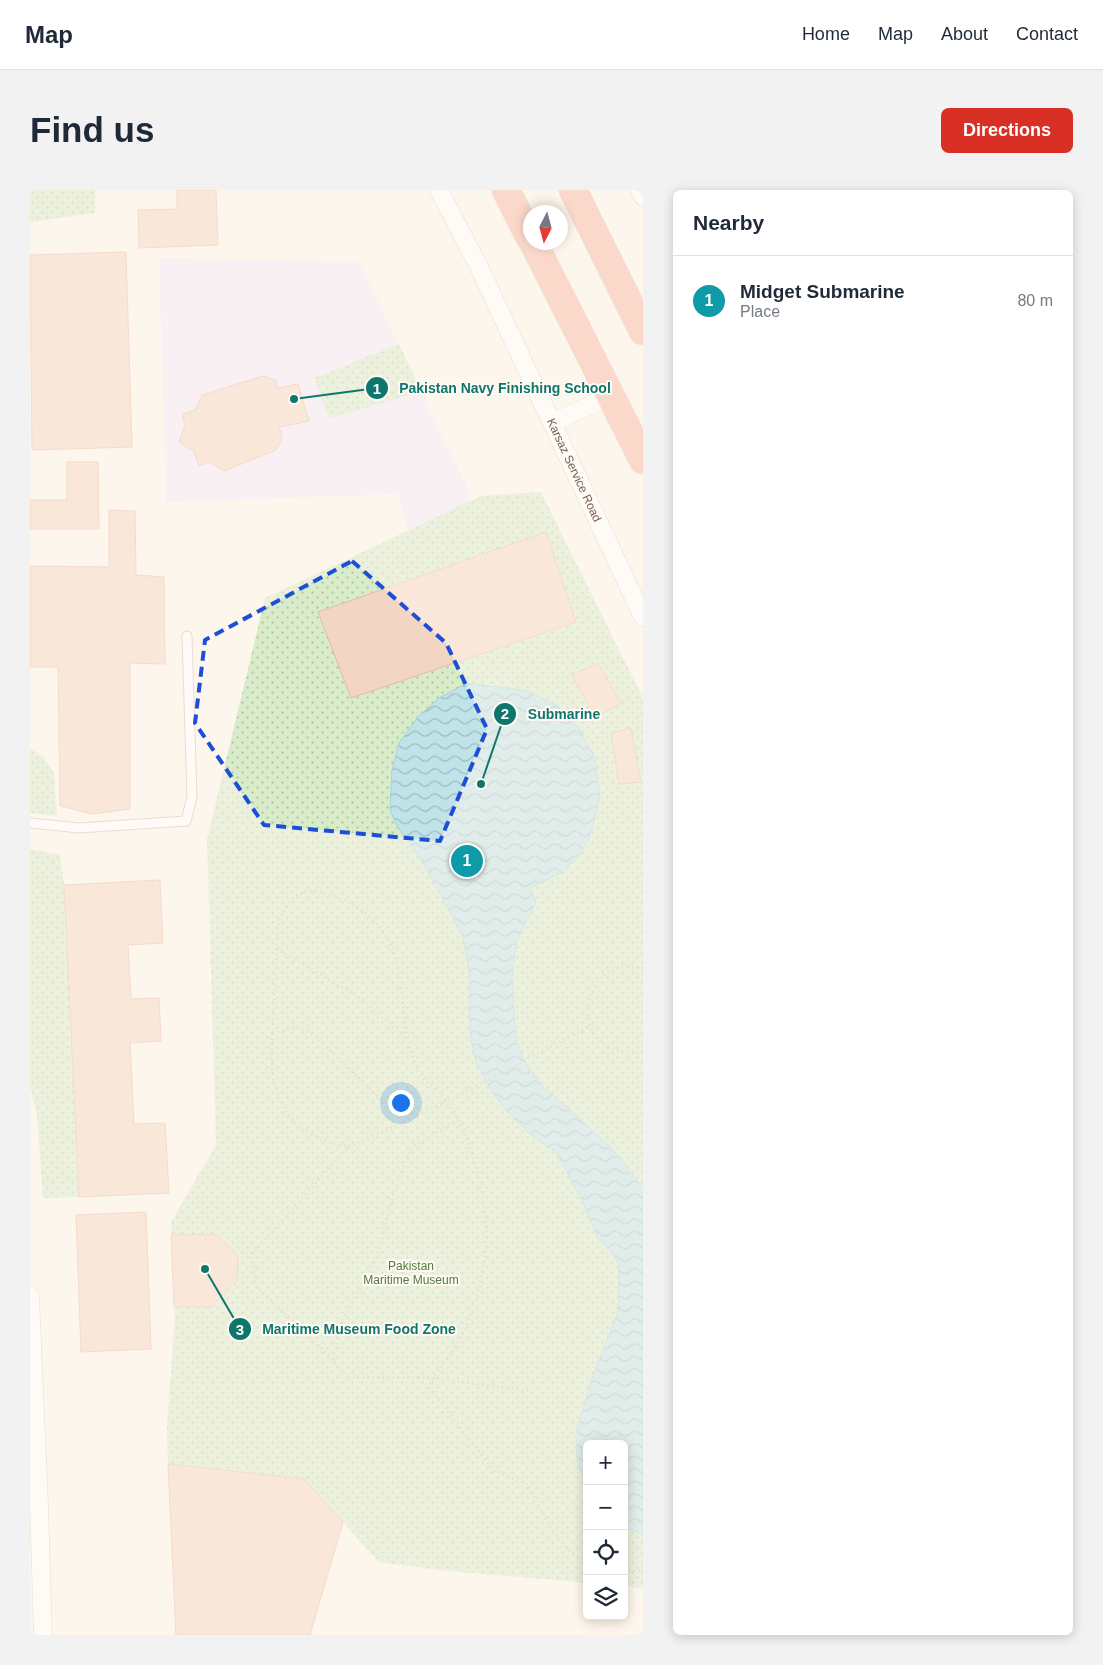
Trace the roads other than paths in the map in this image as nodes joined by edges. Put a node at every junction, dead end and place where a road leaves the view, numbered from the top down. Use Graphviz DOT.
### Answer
graph roads {
  1 [pos="440,190"];
  2 [pos="506,190"];
  3 [pos="573,190"];
  4 [pos="640,190"];
  5 [pos="643,197"];
  6 [pos="523,224"];
  7 [pos="537,250"];
  8 [pos="643,331"];
  9 [pos="610,396"];
  10 [pos="552,423"];
  11 [pos="643,460"];
  12 [pos="643,617"];
  13 [pos="187,636"];
  14 [pos="30,823"];
  15 [pos="30,1296"];
  16 [pos="31,1335"];
  17 [pos="42,1635"];
  1 -- 10 [label="street, Karsaz Service Road"];
  2 -- 6 [label="highway"];
  3 -- 8 [label="highway"];
  4 -- 5 [label="street"];
  7 -- 9 [label="highway"];
  9 -- 10 [label="street"];
  9 -- 11 [label="highway"];
  10 -- 12 [label="street, Karsaz Service Road"];
  13 -- 14 [label="lane"];
  15 -- 16 [label="street"];
  16 -- 17 [label="street"];
}
